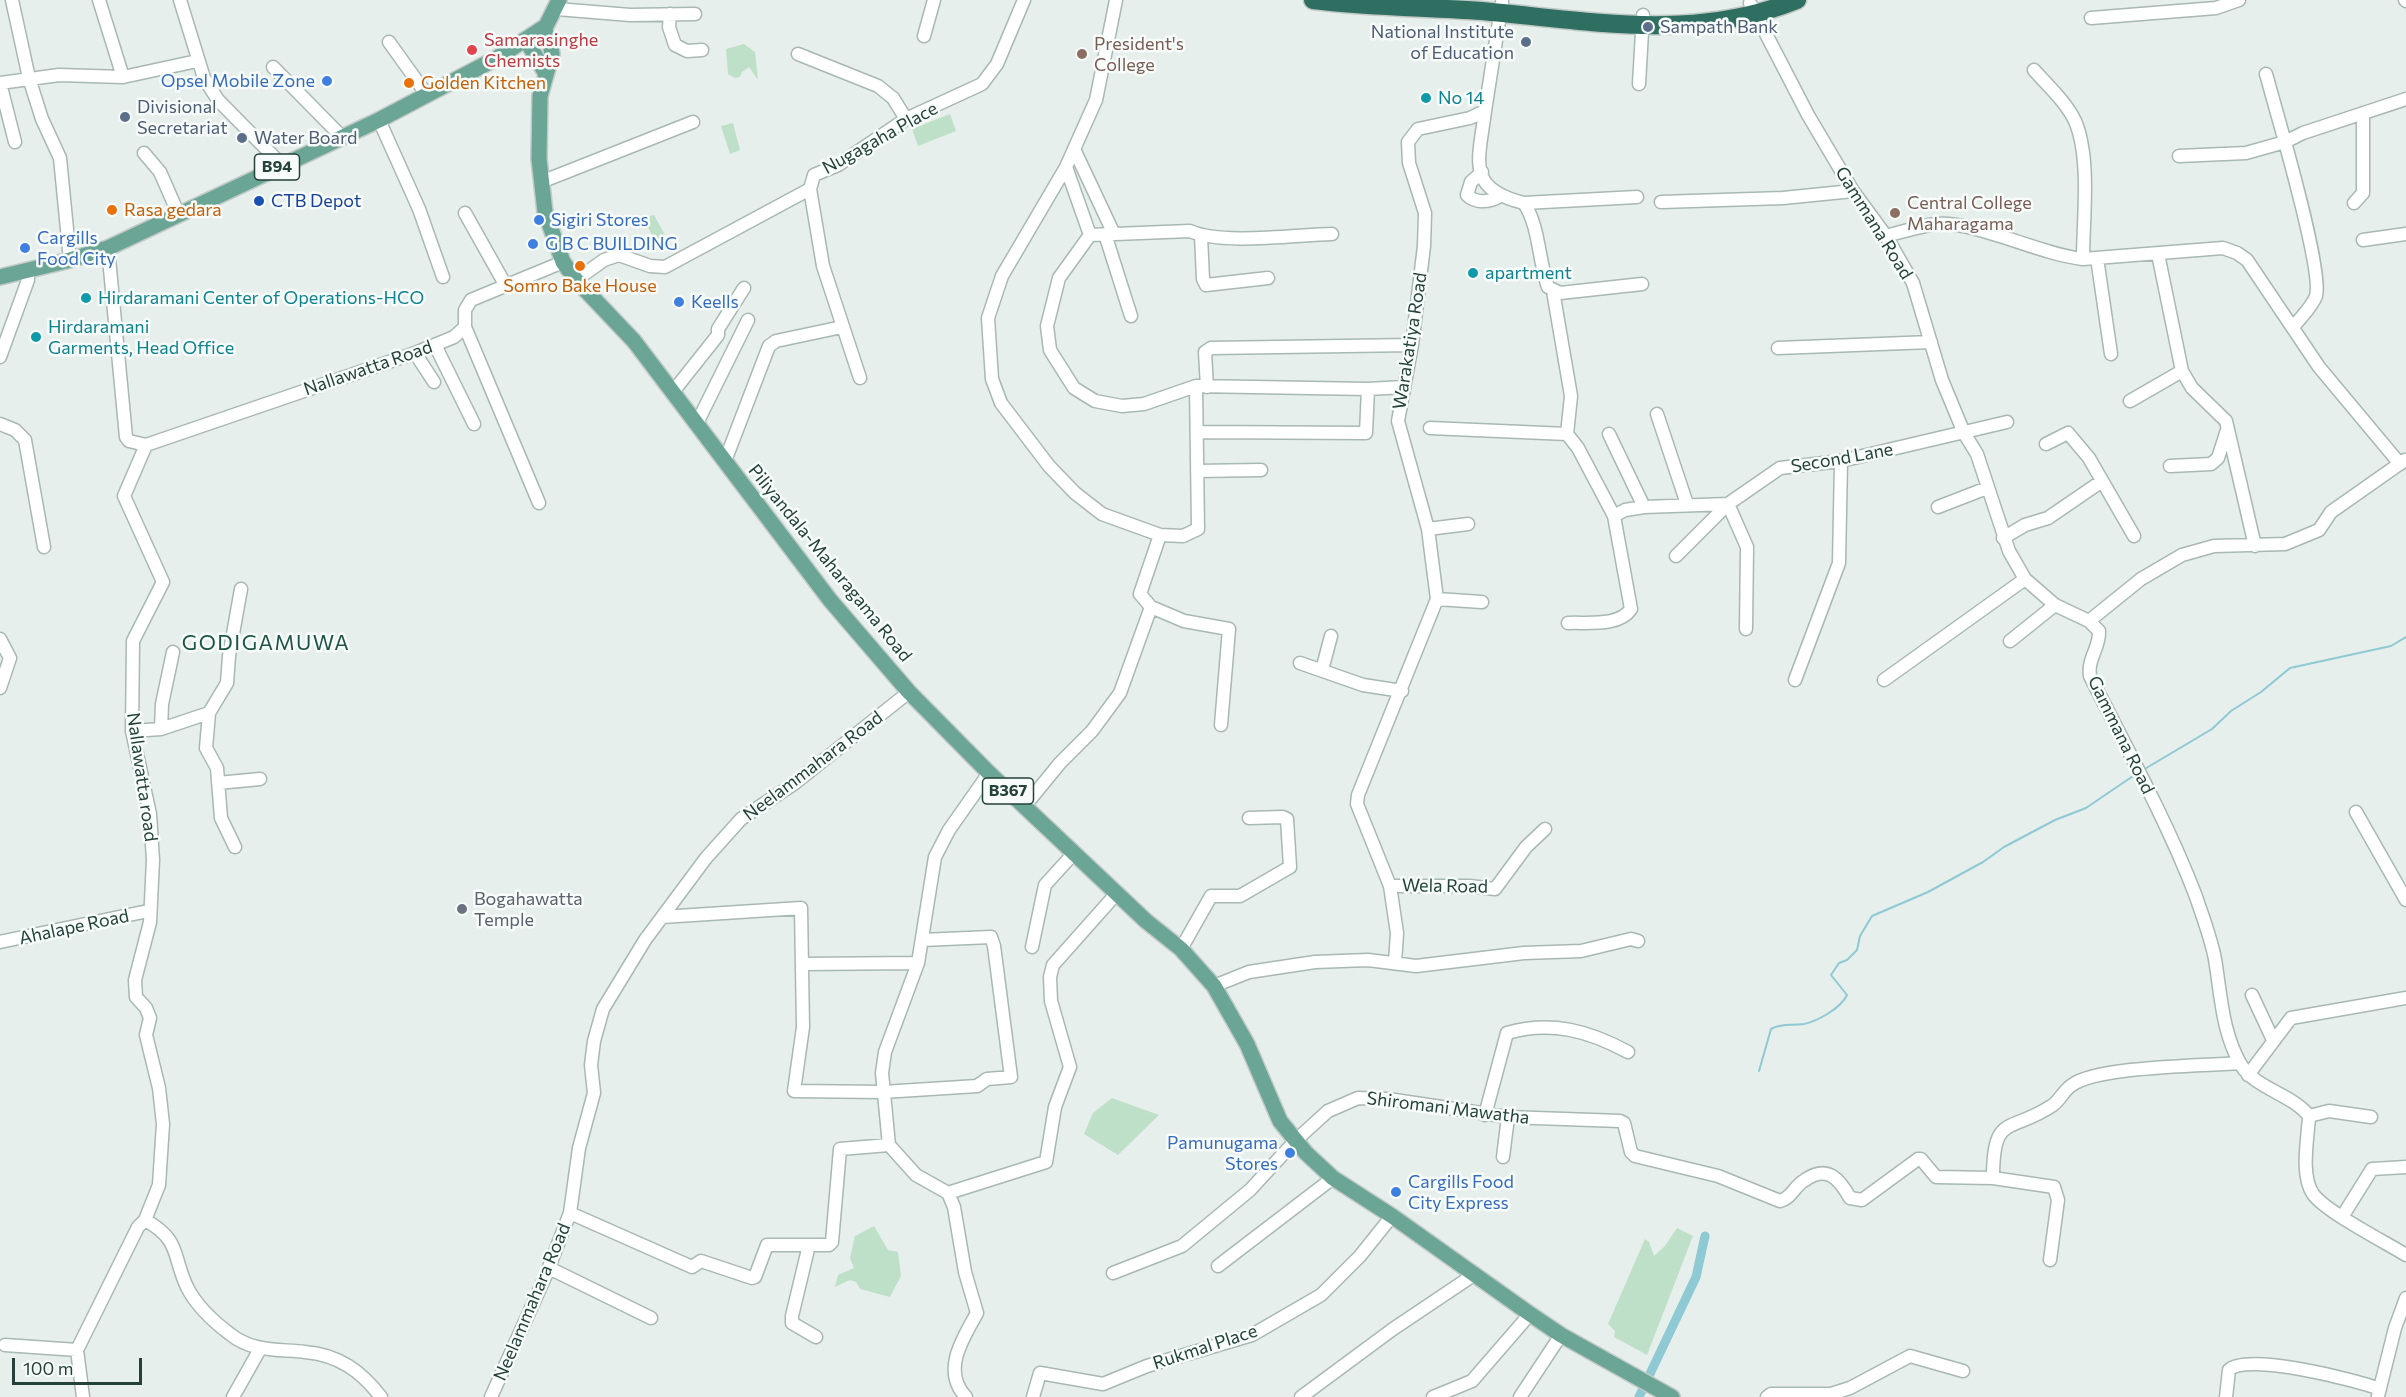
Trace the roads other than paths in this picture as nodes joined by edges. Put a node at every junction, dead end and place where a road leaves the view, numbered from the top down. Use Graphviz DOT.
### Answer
graph roads {
  1 [pos="12,0"];
  2 [pos="99,0"];
  3 [pos="180,0"];
  4 [pos="934,0"];
  5 [pos="1024,0"];
  6 [pos="1116,0"];
  7 [pos="1313,0"];
  8 [pos="1466,0"];
  9 [pos="1797,0"];
  10 [pos="2239,0"];
  11 [pos="558,4"];
  12 [pos="1755,6"];
  13 [pos="1501,8"];
  14 [pos="670,14"];
  15 [pos="695,14"];
  16 [pos="2091,18"];
  17 [pos="1642,20"];
  18 [pos="543,28"];
  19 [pos="924,36"];
  20 [pos="526,40"];
  21 [pos="389,42"];
  22 [pos="702,50"];
  23 [pos="798,54"];
  24 [pos="197,61"];
  25 [pos="273,67"];
  26 [pos="2034,70"];
  27 [pos="546,74"];
  28 [pos="2266,74"];
  29 [pos="123,77"];
  30 [pos="29,78"];
  31 [pos="0,83"];
  32 [pos="1639,84"];
  33 [pos="427,95"];
  34 [pos="2406,99"];
  35 [pos="1485,111"];
  36 [pos="2363,113"];
  37 [pos="906,119"];
  38 [pos="379,120"];
  39 [pos="693,123"];
  40 [pos="342,137"];
  41 [pos="15,142"];
  42 [pos="2285,142"];
  43 [pos="1074,149"];
  44 [pos="144,153"];
  45 [pos="2179,156"];
  46 [pos="282,165"];
  47 [pos="1066,166"];
  48 [pos="1482,172"];
  49 [pos="541,182"];
  50 [pos="810,189"];
  51 [pos="1853,191"];
  52 [pos="1500,196"];
  53 [pos="1637,197"];
  54 [pos="1661,201"];
  55 [pos="1524,203"];
  56 [pos="2354,203"];
  57 [pos="178,213"];
  58 [pos="465,213"];
  59 [pos="1109,233"];
  60 [pos="1332,234"];
  61 [pos="2406,234"];
  62 [pos="1090,235"];
  63 [pos="1200,236"];
  64 [pos="1886,236"];
  65 [pos="2363,240"];
  66 [pos="108,248"];
  67 [pos="2158,254"];
  68 [pos="2097,258"];
  69 [pos="70,260"];
  70 [pos="2083,260"];
  71 [pos="563,262"];
  72 [pos="28,270"];
  73 [pos="0,277"];
  74 [pos="443,277"];
  75 [pos="1268,278"];
  76 [pos="576,280"];
  77 [pos="1642,284"];
  78 [pos="506,286"];
  79 [pos="744,288"];
  80 [pos="1553,291"];
  81 [pos="1131,316"];
  82 [pos="748,320"];
  83 [pos="2294,326"];
  84 [pos="465,327"];
  85 [pos="842,327"];
  86 [pos="1931,342"];
  87 [pos="435,345"];
  88 [pos="1412,345"];
  89 [pos="1778,348"];
  90 [pos="415,353"];
  91 [pos="2111,354"];
  92 [pos="0,357"];
  93 [pos="2182,371"];
  94 [pos="860,378"];
  95 [pos="434,382"];
  96 [pos="1202,387"];
  97 [pos="1404,387"];
  98 [pos="1368,389"];
  99 [pos="672,393"];
  100 [pos="2130,401"];
  101 [pos="1657,414"];
  102 [pos="2007,422"];
  103 [pos="0,424"];
  104 [pos="474,424"];
  105 [pos="696,425"];
  106 [pos="1430,428"];
  107 [pos="2228,429"];
  108 [pos="1197,432"];
  109 [pos="1964,432"];
  110 [pos="1567,434"];
  111 [pos="1609,434"];
  112 [pos="2046,444"];
  113 [pos="146,445"];
  114 [pos="725,461"];
  115 [pos="1841,461"];
  116 [pos="2403,461"];
  117 [pos="2170,466"];
  118 [pos="1261,470"];
  119 [pos="1197,471"];
  120 [pos="2102,481"];
  121 [pos="1987,488"];
  122 [pos="539,503"];
  123 [pos="1687,504"];
  124 [pos="1728,504"];
  125 [pos="1644,507"];
  126 [pos="1938,507"];
  127 [pos="1614,516"];
  128 [pos="1468,524"];
  129 [pos="1428,529"];
  130 [pos="1160,535"];
  131 [pos="2134,536"];
  132 [pos="2003,538"];
  133 [pos="2255,546"];
  134 [pos="44,547"];
  135 [pos="1676,556"];
  136 [pos="2025,579"];
  137 [pos="241,589"];
  138 [pos="1437,599"];
  139 [pos="1482,602"];
  140 [pos="2055,605"];
  141 [pos="1151,607"];
  142 [pos="2089,621"];
  143 [pos="1568,623"];
  144 [pos="1746,629"];
  145 [pos="1331,636"];
  146 [pos="0,639"];
  147 [pos="2010,641"];
  148 [pos="173,652"];
  149 [pos="5,659"];
  150 [pos="1300,663"];
  151 [pos="1322,670"];
  152 [pos="1795,680"];
  153 [pos="1884,680"];
  154 [pos="0,688"];
  155 [pos="1402,691"];
  156 [pos="909,692"];
  157 [pos="209,713"];
  158 [pos="1221,724"];
  159 [pos="161,729"];
  160 [pos="132,731"];
  161 [pos="988,773"];
  162 [pos="260,779"];
  163 [pos="218,783"];
  164 [pos="1024,807"];
  165 [pos="2356,812"];
  166 [pos="1249,818"];
  167 [pos="1545,829"];
  168 [pos="235,847"];
  169 [pos="1074,853"];
  170 [pos="1390,886"];
  171 [pos="1117,893"];
  172 [pos="2406,900"];
  173 [pos="148,911"];
  174 [pos="662,917"];
  175 [pos="922,940"];
  176 [pos="1638,941"];
  177 [pos="0,942"];
  178 [pos="1032,947"];
  179 [pos="1181,949"];
  180 [pos="918,963"];
  181 [pos="1395,963"];
  182 [pos="802,964"];
  183 [pos="1214,986"];
  184 [pos="2252,995"];
  185 [pos="2406,998"];
  186 [pos="2272,1040"];
  187 [pos="1628,1052"];
  188 [pos="2240,1063"];
  189 [pos="2248,1075"];
  190 [pos="883,1092"];
  191 [pos="1485,1115"];
  192 [pos="2310,1116"];
  193 [pos="2371,1117"];
  194 [pos="1508,1118"];
  195 [pos="1294,1141"];
  196 [pos="890,1145"];
  197 [pos="1503,1157"];
  198 [pos="2406,1167"];
  199 [pos="1333,1178"];
  200 [pos="1993,1178"];
  201 [pos="948,1193"];
  202 [pos="570,1213"];
  203 [pos="1392,1216"];
  204 [pos="2342,1217"];
  205 [pos="145,1220"];
  206 [pos="809,1245"];
  207 [pos="2406,1255"];
  208 [pos="2050,1260"];
  209 [pos="1218,1266"];
  210 [pos="549,1268"];
  211 [pos="1113,1273"];
  212 [pos="1474,1274"];
  213 [pos="2406,1298"];
  214 [pos="1530,1314"];
  215 [pos="651,1318"];
  216 [pos="1561,1335"];
  217 [pos="816,1337"];
  218 [pos="5,1345"];
  219 [pos="260,1349"];
  220 [pos="77,1350"];
  221 [pos="1963,1371"];
  222 [pos="2379,1393"];
  223 [pos="83,1397"];
  224 [pos="233,1397"];
  225 [pos="381,1397"];
  226 [pos="492,1397"];
  227 [pos="966,1397"];
  228 [pos="1033,1397"];
  229 [pos="1301,1397"];
  230 [pos="1433,1397"];
  231 [pos="1520,1397"];
  232 [pos="1672,1397"];
  233 [pos="1767,1397"];
  234 [pos="2226,1397"];
  1 -- 30 [label="street"];
  2 -- 29 [label="street"];
  3 -- 24 [label="street"];
  4 -- 19 [label="street"];
  5 -- 37 [label="street, Nugagaha Place"];
  6 -- 43 [label="street"];
  7 -- 13 [label="highway"];
  8 -- 13 [label="highway"];
  9 -- 12 [label="highway"];
  10 -- 16 [label="street"];
  11 -- 14 [label="street"];
  11 -- 18 [label="main road, B94"];
  12 -- 17 [label="highway"];
  12 -- 51 [label="street, Gammana Road"];
  13 -- 17 [label="highway"];
  13 -- 35 [label="street"];
  14 -- 15 [label="street"];
  14 -- 22 [label="street"];
  17 -- 32 [label="street"];
  18 -- 20 [label="main road, B94"];
  18 -- 27 [label="main road, Piliyandala-Maharagama Road / B367"];
  20 -- 27 [label="main road"];
  20 -- 33 [label="main road, B94"];
  21 -- 33 [label="street"];
  23 -- 37 [label="street"];
  24 -- 29 [label="street"];
  24 -- 46 [label="street"];
  25 -- 40 [label="street"];
  26 -- 70 [label="street"];
  27 -- 49 [label="main road, Piliyandala-Maharagama Road / B367"];
  28 -- 42 [label="street"];
  29 -- 30 [label="street"];
  30 -- 31 [label="street"];
  30 -- 69 [label="street"];
  31 -- 41 [label="street"];
  33 -- 38 [label="main road, B94"];
  34 -- 36 [label="street"];
  35 -- 48 [label="street"];
  35 -- 88 [label="street, Warakatiya Road"];
  36 -- 42 [label="street"];
  36 -- 56 [label="street"];
  37 -- 50 [label="street, Nugagaha Place"];
  38 -- 40 [label="main road, B94"];
  38 -- 74 [label="street"];
  39 -- 49 [label="street"];
  40 -- 46 [label="main road, B94"];
  42 -- 45 [label="street"];
  42 -- 83 [label="street"];
  43 -- 47 [label="street"];
  43 -- 59 [label="street"];
  44 -- 57 [label="street"];
  46 -- 57 [label="main road, B94"];
  47 -- 62 [label="street"];
  47 -- 130 [label="street"];
  48 -- 52 [label="street"];
  48 -- 52 [label="street"];
  49 -- 71 [label="main road, Piliyandala-Maharagama Road / B367"];
  50 -- 76 [label="street, Nugagaha Place"];
  50 -- 85 [label="street"];
  51 -- 54 [label="street"];
  51 -- 64 [label="street, Gammana Road"];
  52 -- 55 [label="street"];
  53 -- 55 [label="street"];
  55 -- 80 [label="street"];
  57 -- 66 [label="main road, B94"];
  58 -- 78 [label="street"];
  59 -- 62 [label="street"];
  59 -- 63 [label="street"];
  59 -- 81 [label="street"];
  60 -- 63 [label="street"];
  61 -- 65 [label="street"];
  62 -- 96 [label="street"];
  63 -- 75 [label="street"];
  64 -- 70 [label="street"];
  64 -- 86 [label="street, Gammana Road"];
  66 -- 69 [label="main road, B94"];
  66 -- 113 [label="street"];
  67 -- 68 [label="street"];
  67 -- 83 [label="street"];
  67 -- 93 [label="street"];
  68 -- 70 [label="street"];
  68 -- 91 [label="street"];
  69 -- 72 [label="main road, B94"];
  71 -- 76 [label="main road, Piliyandala-Maharagama Road / B367"];
  71 -- 78 [label="street"];
  72 -- 73 [label="main road, B94"];
  72 -- 92 [label="street"];
  76 -- 99 [label="main road, Piliyandala-Maharagama Road / B367"];
  77 -- 80 [label="street"];
  78 -- 84 [label="street"];
  79 -- 99 [label="street"];
  80 -- 110 [label="street"];
  82 -- 105 [label="street"];
  83 -- 116 [label="street"];
  84 -- 87 [label="street, Nallawatta Road"];
  84 -- 122 [label="street"];
  85 -- 94 [label="street"];
  85 -- 114 [label="street"];
  86 -- 89 [label="street"];
  86 -- 109 [label="street, Gammana Road"];
  87 -- 90 [label="street, Nallawatta Road"];
  87 -- 104 [label="street"];
  88 -- 96 [label="street"];
  88 -- 97 [label="street, Warakatiya Road"];
  90 -- 95 [label="street"];
  90 -- 113 [label="street, Nallawatta Road"];
  93 -- 100 [label="street"];
  93 -- 107 [label="street"];
  96 -- 98 [label="street"];
  96 -- 108 [label="street"];
  97 -- 98 [label="street"];
  97 -- 129 [label="street, Warakatiya Road"];
  98 -- 108 [label="street"];
  99 -- 105 [label="main road, Piliyandala-Maharagama Road / B367"];
  101 -- 123 [label="street"];
  102 -- 109 [label="street, Second Lane"];
  103 -- 134 [label="street"];
  105 -- 114 [label="main road, Piliyandala-Maharagama Road / B367"];
  106 -- 110 [label="street"];
  107 -- 117 [label="street"];
  107 -- 133 [label="street"];
  108 -- 119 [label="street"];
  109 -- 115 [label="street, Second Lane"];
  109 -- 121 [label="street, Gammana Road"];
  110 -- 127 [label="street"];
  111 -- 125 [label="street"];
  112 -- 120 [label="street"];
  113 -- 160 [label="street, Nallawatta road"];
  114 -- 156 [label="main road, Piliyandala-Maharagama Road / B367"];
  115 -- 124 [label="street, Second Lane"];
  115 -- 152 [label="street"];
  116 -- 133 [label="street"];
  118 -- 119 [label="street"];
  119 -- 130 [label="street"];
  120 -- 131 [label="street"];
  120 -- 132 [label="street"];
  121 -- 126 [label="street"];
  121 -- 132 [label="street, Gammana Road"];
  123 -- 124 [label="street"];
  123 -- 125 [label="street"];
  124 -- 135 [label="street, Second Lane"];
  124 -- 144 [label="street"];
  125 -- 127 [label="street"];
  127 -- 143 [label="street"];
  128 -- 129 [label="street"];
  129 -- 138 [label="street, Warakatiya Road"];
  130 -- 141 [label="street"];
  132 -- 136 [label="street, Gammana Road"];
  133 -- 142 [label="street"];
  136 -- 140 [label="street, Gammana Road"];
  136 -- 153 [label="street"];
  137 -- 157 [label="street"];
  138 -- 139 [label="street"];
  138 -- 155 [label="street, Warakatiya Road"];
  140 -- 142 [label="street, Gammana Road"];
  140 -- 147 [label="street"];
  141 -- 158 [label="street"];
  141 -- 164 [label="street"];
  142 -- 188 [label="street, Gammana Road"];
  145 -- 151 [label="street"];
  146 -- 149 [label="street"];
  148 -- 159 [label="street"];
  149 -- 154 [label="street"];
  150 -- 151 [label="street"];
  151 -- 155 [label="street"];
  155 -- 170 [label="street, Warakatiya Road"];
  156 -- 161 [label="main road, Piliyandala-Maharagama Road / B367"];
  156 -- 174 [label="street, Neelammahara Road"];
  157 -- 159 [label="street"];
  157 -- 163 [label="street"];
  159 -- 160 [label="street"];
  160 -- 173 [label="street, Nallawatta road"];
  161 -- 164 [label="main road, Piliyandala-Maharagama Road / B367"];
  161 -- 175 [label="street"];
  162 -- 163 [label="street"];
  163 -- 168 [label="street"];
  164 -- 169 [label="main road, Piliyandala-Maharagama Road / B367"];
  165 -- 172 [label="street"];
  166 -- 179 [label="street"];
  167 -- 170 [label="street, Wela Road"];
  169 -- 171 [label="main road, Piliyandala-Maharagama Road / B367"];
  169 -- 178 [label="street"];
  170 -- 181 [label="street, Warakatiya Road"];
  171 -- 179 [label="main road, Piliyandala-Maharagama Road / B367"];
  171 -- 201 [label="street"];
  173 -- 177 [label="street, Ahalape Road"];
  173 -- 205 [label="street, Nallawatta road"];
  174 -- 182 [label="street"];
  174 -- 202 [label="street, Neelammahara Road"];
  175 -- 180 [label="street"];
  175 -- 190 [label="street"];
  176 -- 181 [label="street"];
  179 -- 183 [label="main road, Piliyandala-Maharagama Road / B367"];
  180 -- 182 [label="street"];
  180 -- 190 [label="street"];
  181 -- 183 [label="street"];
  182 -- 190 [label="street"];
  183 -- 195 [label="main road, Piliyandala-Maharagama Road / B367"];
  184 -- 186 [label="street"];
  185 -- 186 [label="street"];
  186 -- 189 [label="street"];
  187 -- 191 [label="street"];
  188 -- 189 [label="street, Gammana Road"];
  188 -- 200 [label="street"];
  189 -- 192 [label="street, Gammana Road"];
  190 -- 196 [label="street"];
  191 -- 194 [label="street, Shiromani Mawatha"];
  191 -- 195 [label="street, Shiromani Mawatha"];
  192 -- 193 [label="street"];
  192 -- 204 [label="street"];
  194 -- 197 [label="street"];
  194 -- 200 [label="street, Shiromani Mawatha"];
  195 -- 199 [label="main road, Piliyandala-Maharagama Road / B367"];
  195 -- 211 [label="street, Shiromani Mawatha"];
  196 -- 201 [label="street"];
  196 -- 206 [label="street"];
  198 -- 204 [label="street"];
  199 -- 203 [label="main road, Piliyandala-Maharagama Road / B367"];
  199 -- 209 [label="street"];
  200 -- 208 [label="street, Shiromani Mawatha"];
  201 -- 227 [label="street"];
  202 -- 206 [label="street"];
  202 -- 210 [label="street, Neelammahara Road"];
  203 -- 212 [label="main road, Piliyandala-Maharagama Road / B367"];
  203 -- 228 [label="street, Rukmal Place"];
  204 -- 207 [label="street"];
  205 -- 219 [label="street"];
  205 -- 220 [label="street, Nallawatta road"];
  206 -- 217 [label="street"];
  210 -- 215 [label="street"];
  210 -- 226 [label="street, Neelammahara Road"];
  212 -- 214 [label="main road, Piliyandala-Maharagama Road / B367"];
  212 -- 229 [label="street"];
  213 -- 222 [label="street"];
  214 -- 216 [label="main road, Piliyandala-Maharagama Road / B367"];
  214 -- 230 [label="street"];
  216 -- 231 [label="street"];
  216 -- 232 [label="main road, Piliyandala-Maharagama Road / B367"];
  218 -- 220 [label="street"];
  219 -- 224 [label="street"];
  219 -- 225 [label="street"];
  220 -- 223 [label="street"];
  221 -- 233 [label="street"];
  222 -- 234 [label="street"];
}
